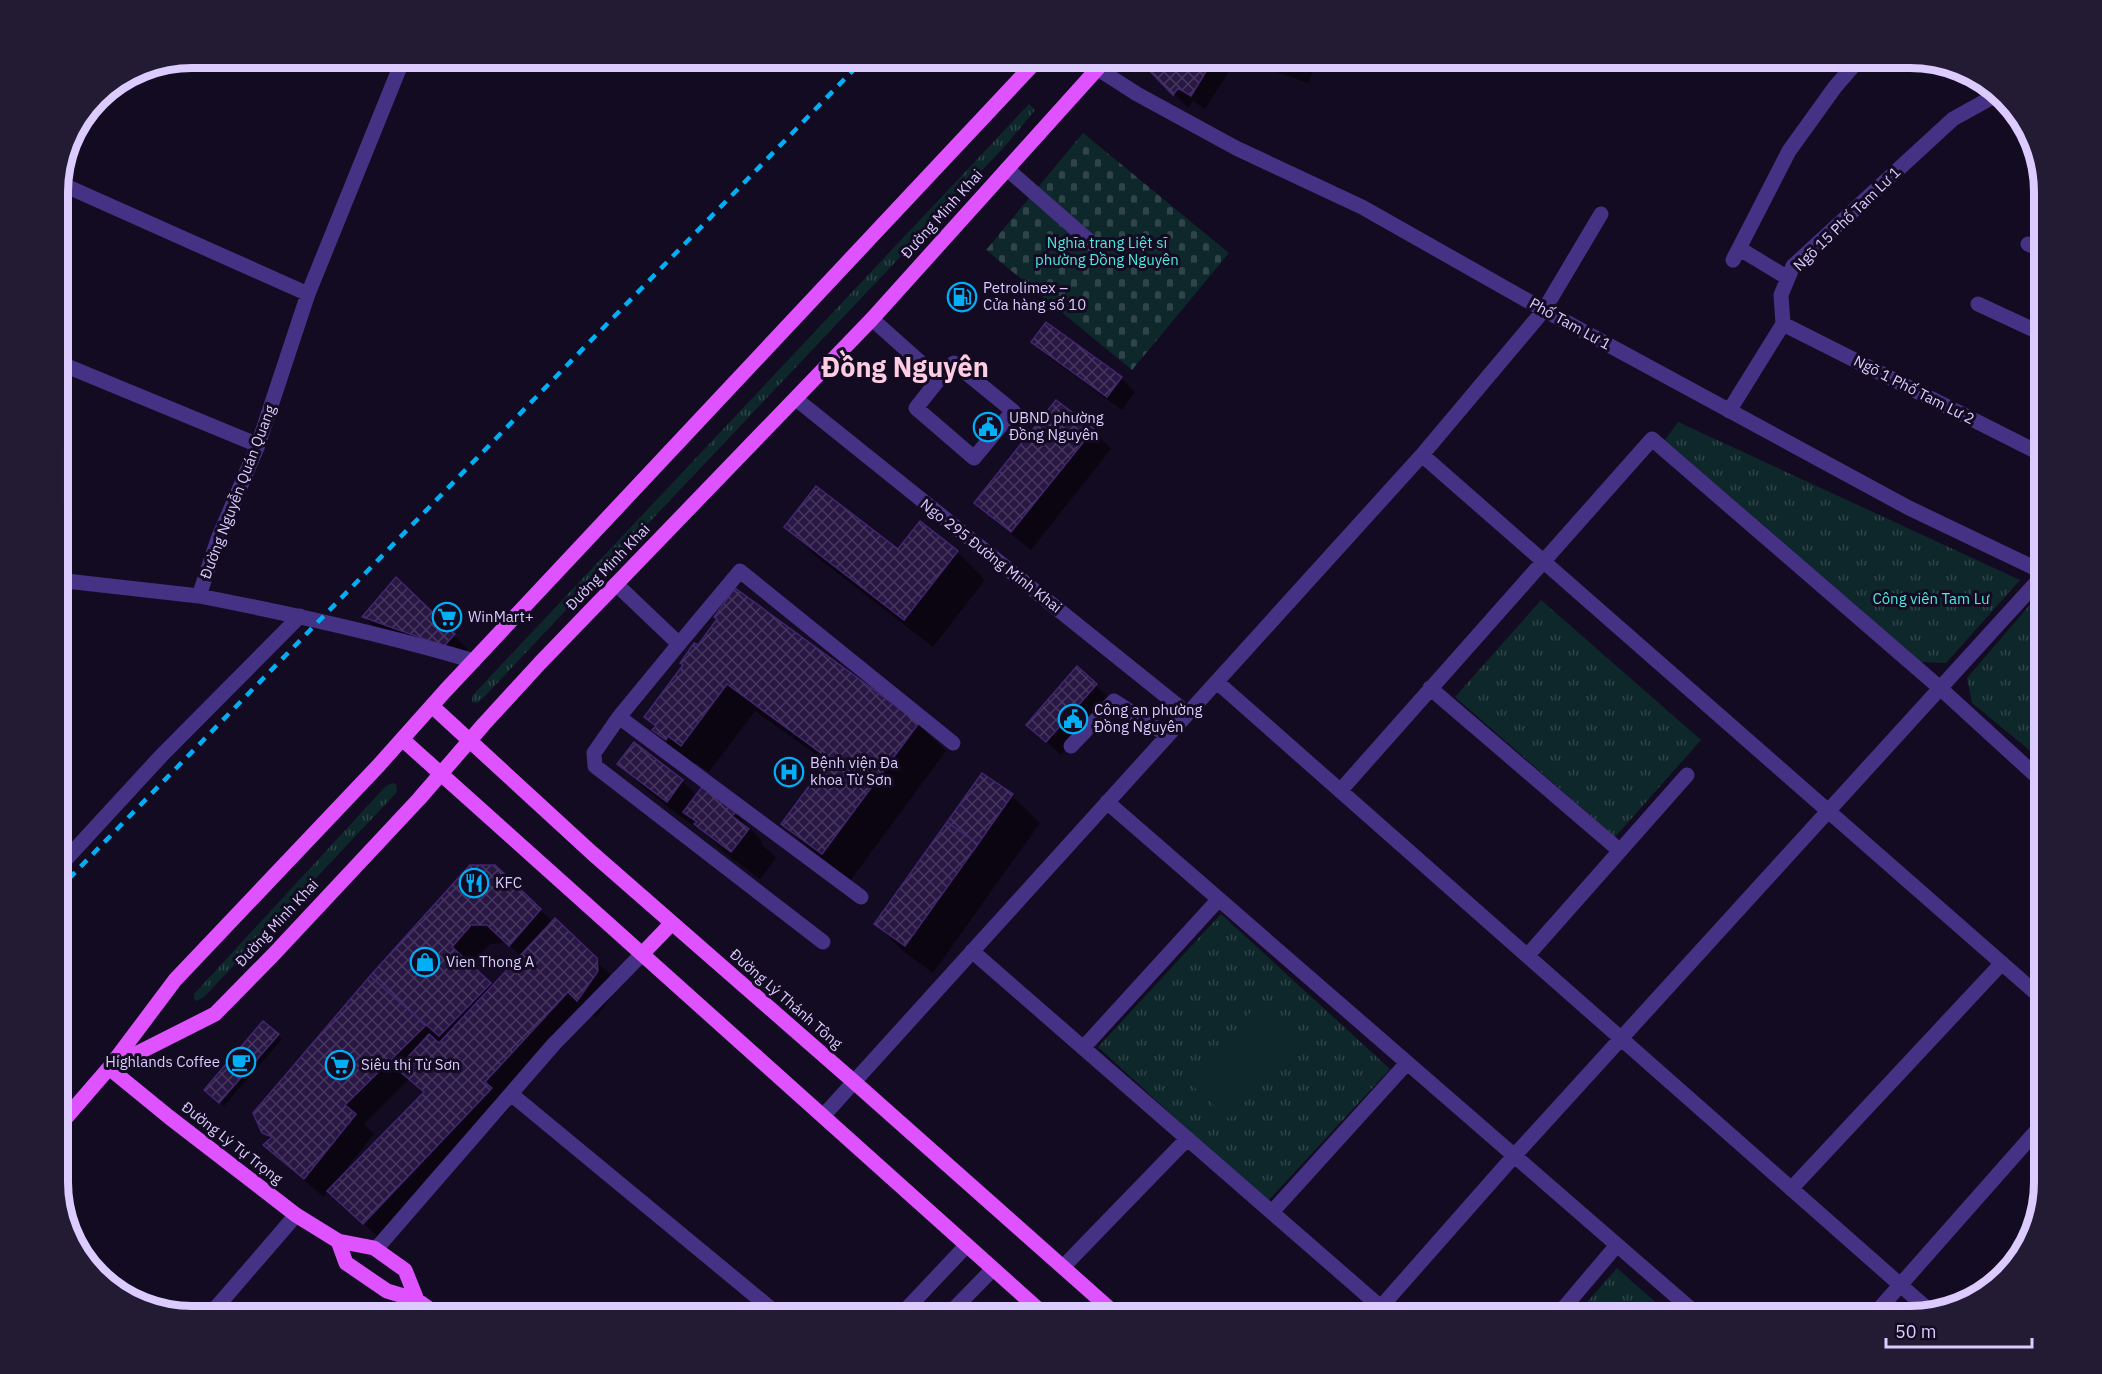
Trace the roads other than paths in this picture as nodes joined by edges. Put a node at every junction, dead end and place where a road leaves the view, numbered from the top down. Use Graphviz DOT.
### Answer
graph roads {
  1 [pos="400,68"];
  2 [pos="1030,68"];
  3 [pos="1851,68"];
  4 [pos="1098,69"];
  5 [pos="1991,98"];
  6 [pos="1007,169"];
  7 [pos="68,187"];
  8 [pos="1601,214"];
  9 [pos="2028,244"];
  10 [pos="1095,246"];
  11 [pos="2034,247"];
  12 [pos="1788,278"];
  13 [pos="308,294"];
  14 [pos="1978,304"];
  15 [pos="1544,310"];
  16 [pos="872,319"];
  17 [pos="1783,324"];
  18 [pos="2034,330"];
  19 [pos="68,367"];
  20 [pos="939,379"];
  21 [pos="796,399"];
  22 [pos="1729,411"];
  23 [pos="258,445"];
  24 [pos="2034,450"];
  25 [pos="1422,455"];
  26 [pos="1543,561"];
  27 [pos="2034,568"];
  28 [pos="68,581"];
  29 [pos="616,584"];
  30 [pos="2034,585"];
  31 [pos="199,596"];
  32 [pos="300,616"];
  33 [pos="679,644"];
  34 [pos="474,661"];
  35 [pos="1217,682"];
  36 [pos="1430,688"];
  37 [pos="1940,688"];
  38 [pos="432,706"];
  39 [pos="1187,713"];
  40 [pos="619,717"];
  41 [pos="1167,735"];
  42 [pos="402,739"];
  43 [pos="469,741"];
  44 [pos="952,743"];
  45 [pos="1071,746"];
  46 [pos="441,773"];
  47 [pos="2034,774"];
  48 [pos="1687,775"];
  49 [pos="1340,790"];
  50 [pos="1107,802"];
  51 [pos="1828,811"];
  52 [pos="1619,850"];
  53 [pos="68,857"];
  54 [pos="861,897"];
  55 [pos="1219,899"];
  56 [pos="672,923"];
  57 [pos="823,942"];
  58 [pos="972,951"];
  59 [pos="643,953"];
  60 [pos="1527,956"];
  61 [pos="2002,963"];
  62 [pos="2034,991"];
  63 [pos="1621,1038"];
  64 [pos="1083,1048"];
  65 [pos="1407,1063"];
  66 [pos="109,1068"];
  67 [pos="853,1081"];
  68 [pos="511,1094"];
  69 [pos="68,1115"];
  70 [pos="824,1115"];
  71 [pos="2034,1133"];
  72 [pos="1187,1138"];
  73 [pos="1514,1156"];
  74 [pos="1791,1189"];
  75 [pos="1272,1212"];
  76 [pos="296,1215"];
  77 [pos="338,1241"];
  78 [pos="1617,1245"];
  79 [pos="966,1246"];
  80 [pos="376,1249"];
  81 [pos="1063,1267"];
  82 [pos="992,1270"];
  83 [pos="1899,1284"];
  84 [pos="417,1300"];
  85 [pos="1923,1305"];
  86 [pos="217,1306"];
  87 [pos="425,1306"];
  88 [pos="768,1306"];
  89 [pos="909,1306"];
  90 [pos="957,1306"];
  91 [pos="1034,1306"];
  92 [pos="1107,1306"];
  93 [pos="1373,1306"];
  94 [pos="1389,1306"];
  95 [pos="1565,1306"];
  96 [pos="1687,1306"];
  97 [pos="1881,1306"];
  1 -- 13 [label="street, Đường Nguyễn Quán Quang"];
  2 -- 34 [label="main road, Đường Minh Khai"];
  3 -- 12 [label="street"];
  4 -- 6 [label="main road, Đường Minh Khai"];
  4 -- 15 [label="street, Phố Tam Lư 1"];
  5 -- 12 [label="street, Ngõ 15 Phố Tam Lư 1"];
  6 -- 10 [label="street"];
  6 -- 16 [label="main road, Đường Minh Khai"];
  7 -- 13 [label="street"];
  8 -- 15 [label="street"];
  9 -- 11 [label="street"];
  12 -- 17 [label="street, Ngõ 15 Phố Tam Lư 1"];
  13 -- 23 [label="street, Đường Nguyễn Quán Quang"];
  14 -- 18 [label="street"];
  15 -- 22 [label="street, Phố Tam Lư 1"];
  15 -- 25 [label="street"];
  16 -- 20 [label="street"];
  16 -- 21 [label="main road, Đường Minh Khai"];
  17 -- 22 [label="street"];
  17 -- 24 [label="street, Ngõ 1 Phố Tam Lư 2"];
  19 -- 23 [label="street"];
  20 -- 20 [label="street"];
  21 -- 29 [label="main road, Đường Minh Khai"];
  21 -- 39 [label="street, Ngo 295 Đường Minh Khai"];
  22 -- 27 [label="street, Phố Tam Lư 1"];
  23 -- 31 [label="street, Đường Nguyễn Quán Quang"];
  25 -- 26 [label="street"];
  25 -- 35 [label="street"];
  26 -- 36 [label="street"];
  26 -- 37 [label="street"];
  26 -- 51 [label="street"];
  28 -- 31 [label="street"];
  29 -- 33 [label="street"];
  29 -- 43 [label="main road, Đường Minh Khai"];
  30 -- 37 [label="street"];
  31 -- 32 [label="street, Đường Nguyễn Quán Quang"];
  32 -- 34 [label="street, Đường Nguyễn Quán Quang"];
  32 -- 53 [label="street"];
  33 -- 40 [label="street"];
  33 -- 44 [label="street"];
  34 -- 38 [label="main road, Đường Minh Khai"];
  35 -- 39 [label="street"];
  35 -- 49 [label="street"];
  36 -- 49 [label="street"];
  36 -- 52 [label="street"];
  37 -- 47 [label="street"];
  37 -- 51 [label="street"];
  38 -- 42 [label="main road, Đường Minh Khai"];
  38 -- 43 [label="main road, Đường Lý Thánh Tông"];
  39 -- 41 [label="street"];
  40 -- 54 [label="street"];
  40 -- 57 [label="street"];
  41 -- 45 [label="street"];
  41 -- 50 [label="street"];
  42 -- 46 [label="main road"];
  42 -- 66 [label="main road, Đường Minh Khai"];
  43 -- 46 [label="main road, Đường Minh Khai"];
  43 -- 56 [label="main road, Đường Lý Thánh Tông"];
  46 -- 59 [label="main road"];
  46 -- 66 [label="main road, Đường Minh Khai"];
  48 -- 52 [label="street"];
  49 -- 60 [label="street"];
  50 -- 55 [label="street"];
  50 -- 58 [label="street"];
  51 -- 61 [label="street"];
  51 -- 63 [label="street"];
  52 -- 60 [label="street"];
  55 -- 64 [label="street"];
  55 -- 65 [label="street"];
  56 -- 59 [label="main road"];
  56 -- 67 [label="main road, Đường Lý Thánh Tông"];
  58 -- 64 [label="street"];
  58 -- 67 [label="street"];
  59 -- 68 [label="street"];
  59 -- 70 [label="main road"];
  60 -- 63 [label="street"];
  61 -- 62 [label="street"];
  61 -- 74 [label="street"];
  63 -- 73 [label="street"];
  63 -- 74 [label="street"];
  64 -- 72 [label="street"];
  65 -- 73 [label="street"];
  65 -- 75 [label="street"];
  66 -- 69 [label="main road, Đường Minh Khai"];
  66 -- 76 [label="main road, Đường Lý Tự Trọng"];
  67 -- 70 [label="street"];
  67 -- 81 [label="main road, Đường Lý Thánh Tông"];
  68 -- 80 [label="street"];
  68 -- 88 [label="street"];
  70 -- 79 [label="main road"];
  71 -- 83 [label="street"];
  72 -- 75 [label="street"];
  72 -- 81 [label="street"];
  73 -- 78 [label="street"];
  73 -- 94 [label="street"];
  74 -- 83 [label="street"];
  75 -- 93 [label="street"];
  76 -- 77 [label="main road, Đường Lý Tự Trọng"];
  76 -- 86 [label="street"];
  77 -- 80 [label="main road, Đường Lý Tự Trọng"];
  77 -- 84 [label="main road"];
  78 -- 95 [label="street"];
  78 -- 96 [label="street"];
  79 -- 82 [label="main road"];
  79 -- 89 [label="street"];
  80 -- 84 [label="main road, Đường Lý Tự Trọng"];
  81 -- 92 [label="main road, Đường Lý Thánh Tông"];
  82 -- 90 [label="street"];
  82 -- 91 [label="main road"];
  83 -- 85 [label="street"];
  83 -- 97 [label="street"];
  84 -- 87 [label="main road"];
}
